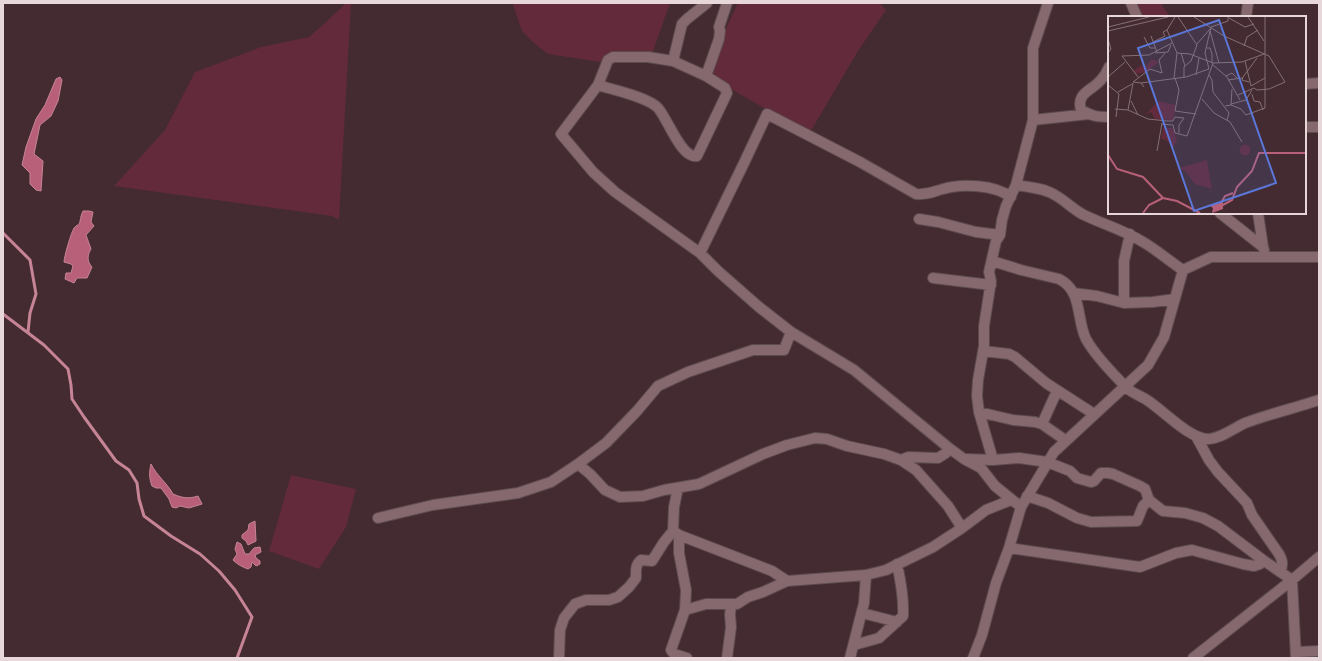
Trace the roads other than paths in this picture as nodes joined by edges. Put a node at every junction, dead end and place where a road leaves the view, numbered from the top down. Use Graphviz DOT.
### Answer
graph roads {
  1 [pos="707,3"];
  2 [pos="727,3"];
  3 [pos="1048,3"];
  4 [pos="1131,3"];
  5 [pos="1248,3"];
  6 [pos="1137,16"];
  7 [pos="1246,16"];
  8 [pos="673,61"];
  9 [pos="1108,69"];
  10 [pos="706,76"];
  11 [pos="1319,83"];
  12 [pos="1306,84"];
  13 [pos="598,85"];
  14 [pos="1089,114"];
  15 [pos="1108,118"];
  16 [pos="1033,120"];
  17 [pos="1306,127"];
  18 [pos="1319,127"];
  19 [pos="1016,185"];
  20 [pos="1011,198"];
  21 [pos="1221,214"];
  22 [pos="1258,214"];
  23 [pos="919,219"];
  24 [pos="1130,234"];
  25 [pos="1000,235"];
  26 [pos="1263,247"];
  27 [pos="700,253"];
  28 [pos="1268,257"];
  29 [pos="1319,257"];
  30 [pos="992,261"];
  31 [pos="1183,270"];
  32 [pos="933,278"];
  33 [pos="991,284"];
  34 [pos="1073,293"];
  35 [pos="1175,299"];
  36 [pos="1124,303"];
  37 [pos="791,332"];
  38 [pos="983,351"];
  39 [pos="1125,386"];
  40 [pos="1058,391"];
  41 [pos="1319,400"];
  42 [pos="979,412"];
  43 [pos="1094,414"];
  44 [pos="1042,424"];
  45 [pos="1196,436"];
  46 [pos="1065,440"];
  47 [pos="949,448"];
  48 [pos="964,459"];
  49 [pos="901,460"];
  50 [pos="993,460"];
  51 [pos="1047,462"];
  52 [pos="578,464"];
  53 [pos="678,488"];
  54 [pos="1027,496"];
  55 [pos="1011,500"];
  56 [pos="1149,500"];
  57 [pos="1021,507"];
  58 [pos="378,518"];
  59 [pos="962,528"];
  60 [pos="676,533"];
  61 [pos="1009,548"];
  62 [pos="1319,557"];
  63 [pos="1263,560"];
  64 [pos="897,564"];
  65 [pos="1280,572"];
  66 [pos="866,575"];
  67 [pos="1292,580"];
  68 [pos="787,581"];
  69 [pos="731,604"];
  70 [pos="685,610"];
  71 [pos="862,613"];
  72 [pos="897,622"];
  73 [pos="854,645"];
  74 [pos="1319,651"];
  75 [pos="1296,655"];
  76 [pos="725,657"];
  77 [pos="560,658"];
  78 [pos="687,658"];
  79 [pos="850,658"];
  80 [pos="973,658"];
  81 [pos="1193,658"];
  1 -- 8 [label="street"];
  2 -- 10 [label="street"];
  3 -- 16 [label="street"];
  4 -- 6 [label="street"];
  5 -- 7 [label="street"];
  8 -- 10 [label="street"];
  8 -- 13 [label="street"];
  9 -- 14 [label="street"];
  10 -- 13 [label="street"];
  11 -- 12 [label="street"];
  13 -- 27 [label="street"];
  14 -- 15 [label="street"];
  14 -- 16 [label="street"];
  16 -- 19 [label="street"];
  17 -- 18 [label="street"];
  19 -- 20 [label="street"];
  19 -- 24 [label="street"];
  20 -- 25 [label="street"];
  20 -- 27 [label="street"];
  21 -- 26 [label="street"];
  22 -- 26 [label="street"];
  23 -- 25 [label="street"];
  24 -- 31 [label="street"];
  24 -- 36 [label="street"];
  25 -- 30 [label="street"];
  26 -- 28 [label="street"];
  27 -- 37 [label="street"];
  28 -- 29 [label="street"];
  28 -- 31 [label="street"];
  30 -- 33 [label="street"];
  30 -- 34 [label="street"];
  31 -- 35 [label="street"];
  32 -- 33 [label="street"];
  33 -- 38 [label="street"];
  34 -- 36 [label="street"];
  34 -- 39 [label="street"];
  35 -- 36 [label="street"];
  35 -- 39 [label="street"];
  37 -- 47 [label="street"];
  37 -- 52 [label="street"];
  38 -- 40 [label="street"];
  38 -- 42 [label="street"];
  39 -- 43 [label="street"];
  39 -- 45 [label="street"];
  40 -- 43 [label="street"];
  40 -- 44 [label="street"];
  41 -- 45 [label="street"];
  42 -- 44 [label="street"];
  42 -- 50 [label="street"];
  43 -- 46 [label="street"];
  44 -- 46 [label="street"];
  45 -- 65 [label="street"];
  46 -- 51 [label="street"];
  47 -- 48 [label="street"];
  47 -- 49 [label="street"];
  48 -- 50 [label="street"];
  48 -- 55 [label="street"];
  49 -- 53 [label="street"];
  49 -- 59 [label="street"];
  50 -- 51 [label="street"];
  51 -- 54 [label="street"];
  51 -- 56 [label="street"];
  52 -- 53 [label="street"];
  52 -- 58 [label="street"];
  53 -- 60 [label="street"];
  54 -- 56 [label="street"];
  54 -- 57 [label="street"];
  55 -- 57 [label="street"];
  55 -- 59 [label="street"];
  56 -- 63 [label="street"];
  57 -- 61 [label="street"];
  59 -- 64 [label="street"];
  60 -- 68 [label="street"];
  60 -- 70 [label="street"];
  60 -- 77 [label="street"];
  61 -- 63 [label="street"];
  61 -- 80 [label="street"];
  62 -- 67 [label="street"];
  63 -- 65 [label="street"];
  64 -- 66 [label="street"];
  64 -- 72 [label="street"];
  65 -- 67 [label="street"];
  66 -- 68 [label="street"];
  66 -- 71 [label="street"];
  67 -- 75 [label="street"];
  67 -- 81 [label="street"];
  68 -- 69 [label="street"];
  69 -- 70 [label="street"];
  69 -- 76 [label="street"];
  70 -- 78 [label="street"];
  71 -- 72 [label="street"];
  71 -- 73 [label="street"];
  72 -- 73 [label="street"];
  73 -- 79 [label="street"];
  74 -- 75 [label="street"];
}
